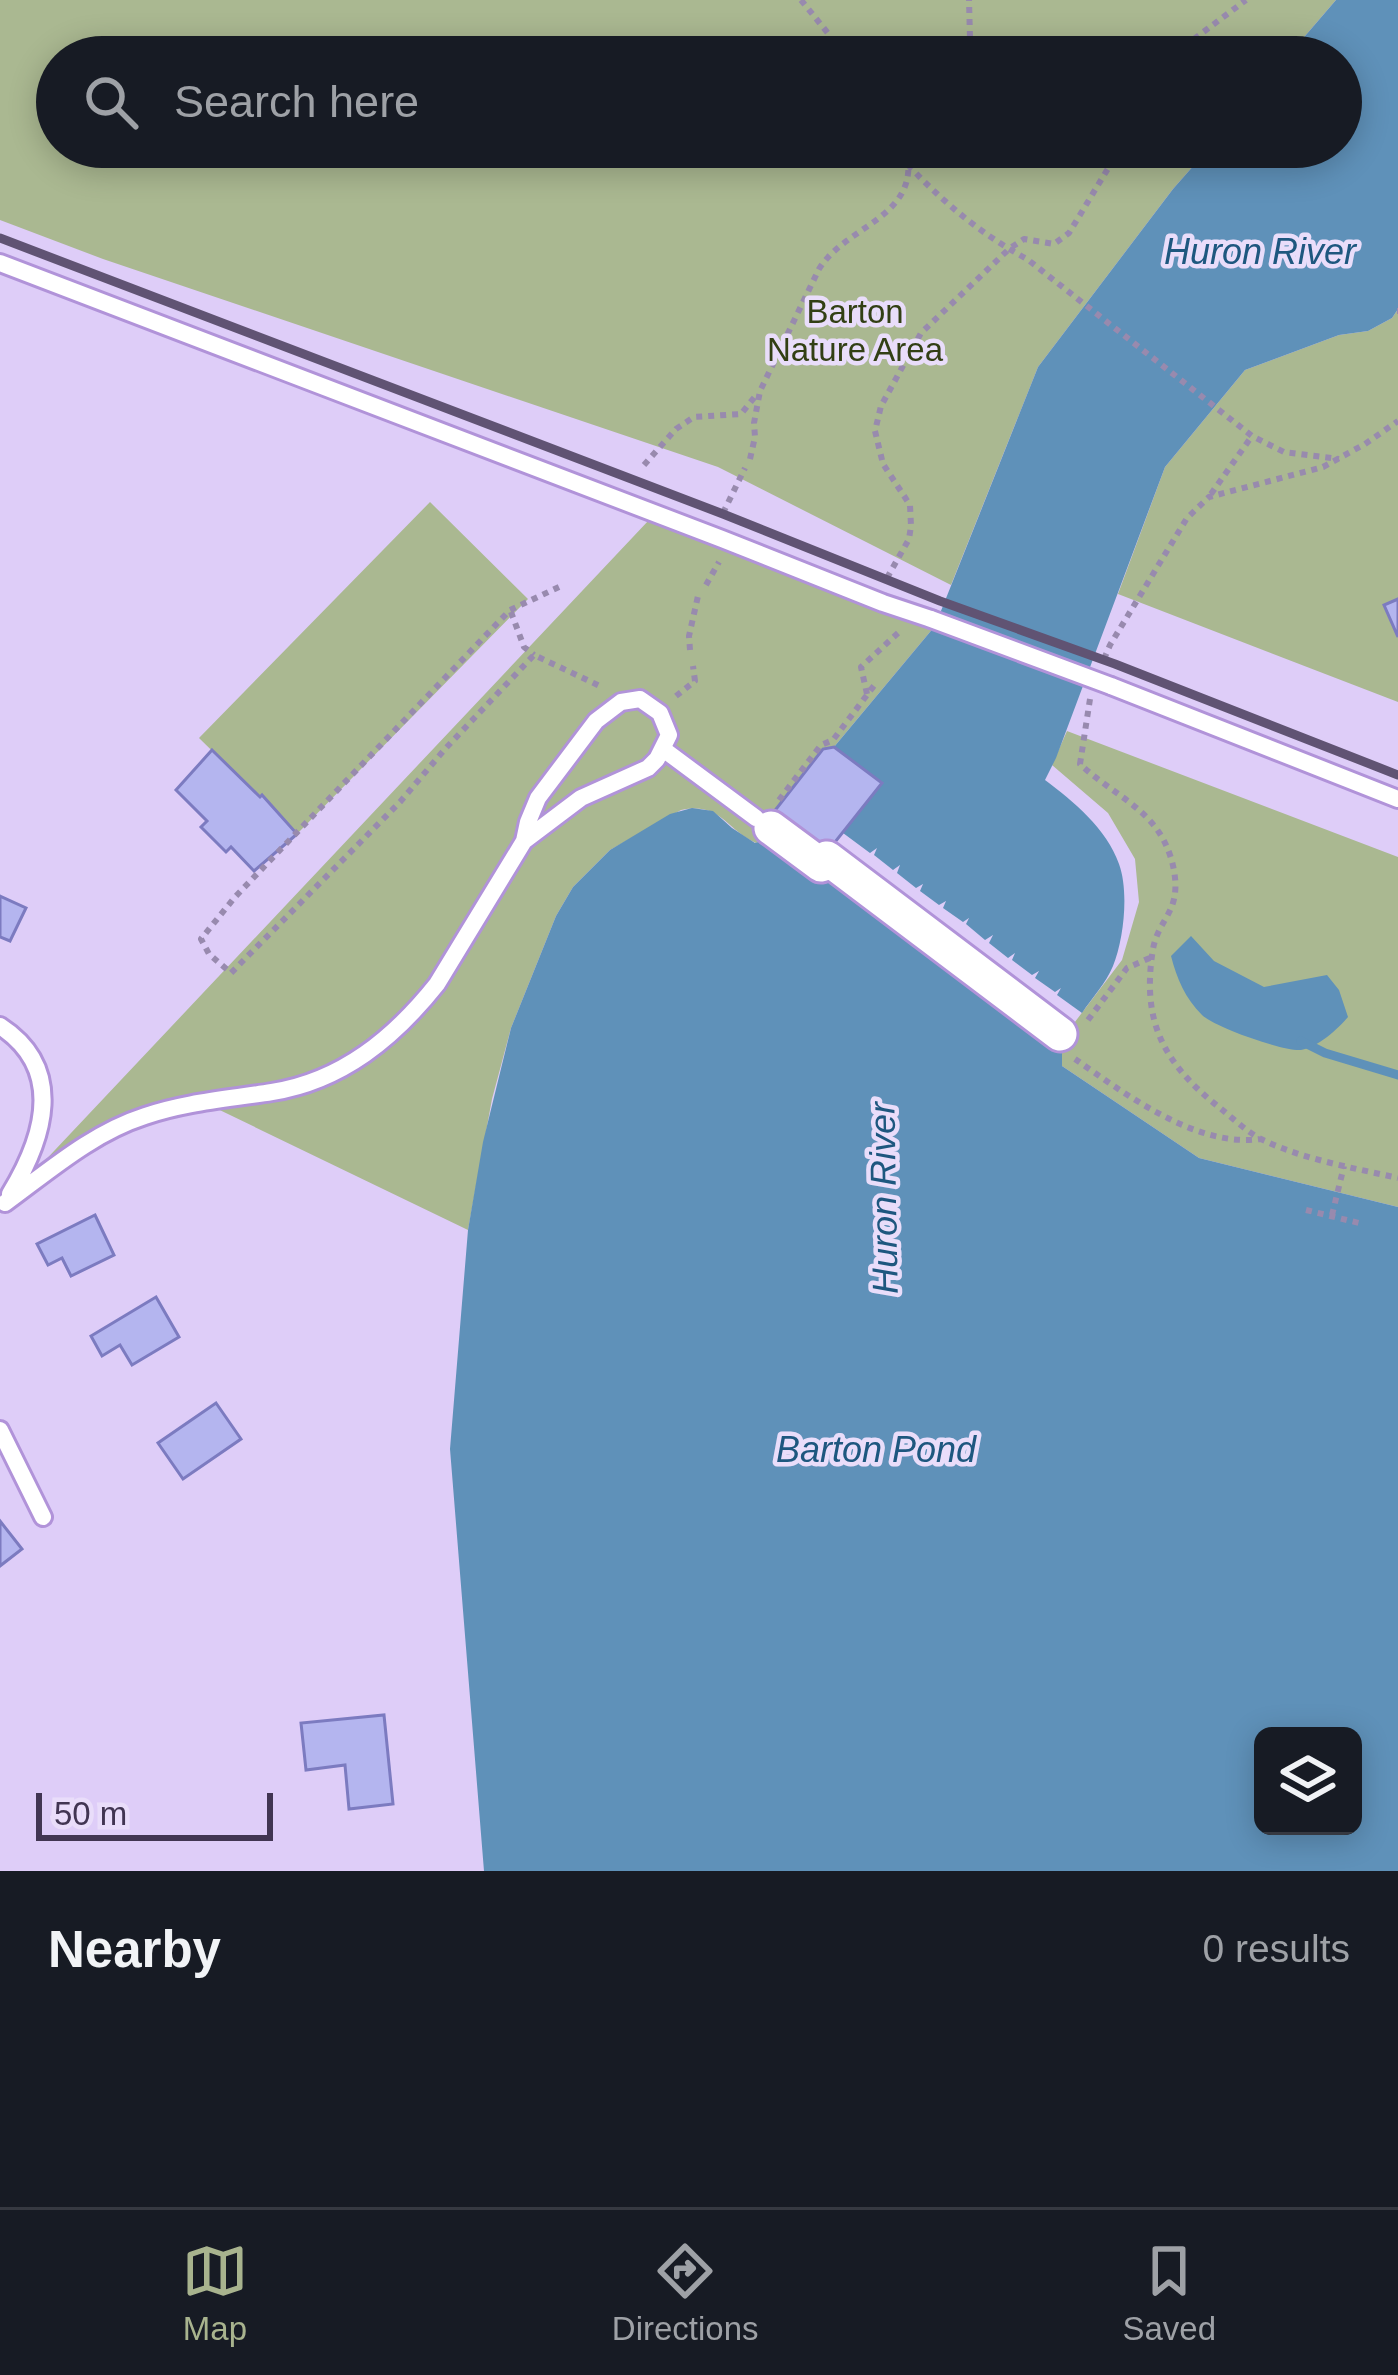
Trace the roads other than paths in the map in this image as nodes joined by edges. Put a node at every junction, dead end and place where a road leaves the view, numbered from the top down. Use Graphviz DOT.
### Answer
graph roads {
  1 [pos="0,263"];
  2 [pos="664,749"];
  3 [pos="1398,799"];
  4 [pos="770,814"];
  5 [pos="524,842"];
  6 [pos="0,1026"];
  7 [pos="1067,1040"];
  8 [pos="3,1205"];
  9 [pos="0,1430"];
  10 [pos="43,1517"];
  1 -- 3 [label="lane, bridge"];
  2 -- 4 [label="lane"];
  2 -- 5 [label="lane"];
  2 -- 5 [label="lane"];
  4 -- 7 [label="street"];
  5 -- 8 [label="lane"];
  6 -- 8 [label="lane"];
  9 -- 10 [label="lane"];
}
